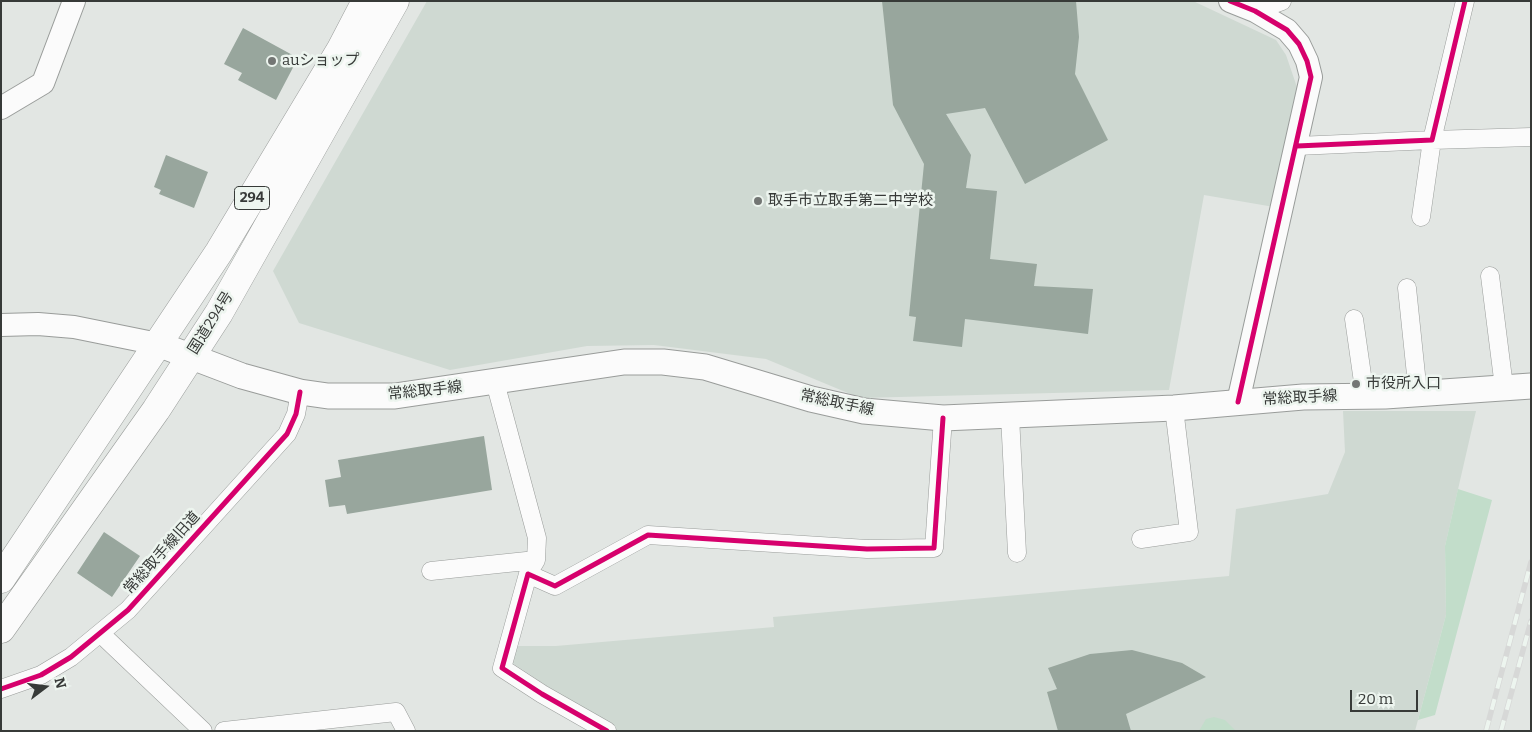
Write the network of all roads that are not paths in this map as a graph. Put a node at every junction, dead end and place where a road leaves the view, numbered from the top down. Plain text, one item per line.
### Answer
1 (74, 1) edge
2 (366, 1) edge
3 (395, 1) edge
4 (1230, 1) edge
5 (1282, 1) edge
6 (1465, 1) edge
7 (1255, 11) junction
8 (1, 108) edge
9 (1531, 137) edge
10 (1432, 140) junction
11 (1297, 146) junction
12 (1421, 217) dead end
13 (1490, 276) dead end
14 (1407, 288) dead end
15 (1354, 320) dead end
16 (1, 325) edge
17 (158, 344) junction
18 (191, 356) junction
19 (495, 382) junction
20 (1531, 386) edge
21 (1504, 387) junction
22 (300, 392) junction
23 (1418, 394) junction
24 (1365, 396) junction
25 (1238, 402) junction
26 (1174, 408) junction
27 (1010, 416) junction
28 (943, 418) junction
29 (1141, 538) dead end
30 (1017, 553) dead end
31 (532, 567) junction
32 (431, 571) dead end
33 (1, 579) edge
34 (1, 629) edge
35 (100, 633) junction
36 (1, 689) edge
37 (199, 729) edge
38 (236, 730) edge
39 (406, 731) edge
40 (607, 731) edge

1 - 8 street
2 - 17 highway, 294
3 - 18 highway, 国道294号 / 294
4 - 7 street
5 - 7 street
6 - 10 street
7 - 11 street
9 - 10 street
10 - 11 street
10 - 12 street
11 - 25 street
13 - 21 street
14 - 23 street
15 - 24 street
16 - 17 street
17 - 18 main road, 常総取手線
17 - 33 highway, 294
18 - 22 main road, 常総取手線
18 - 34 highway, 国道294号 / 294
19 - 22 main road, 常総取手線
19 - 28 main road, 常総取手線
19 - 31 street
20 - 21 main road, 常総取手線
21 - 23 main road, 常総取手線
22 - 35 street, 常総取手線旧道
23 - 24 main road, 常総取手線
24 - 25 main road, 常総取手線
25 - 26 main road, 常総取手線
26 - 27 main road, 常総取手線
26 - 29 street
27 - 28 main road, 常総取手線
27 - 30 street
28 - 31 street
31 - 32 street
31 - 40 street
35 - 36 street, 常総取手線旧道
35 - 37 street
38 - 39 street

